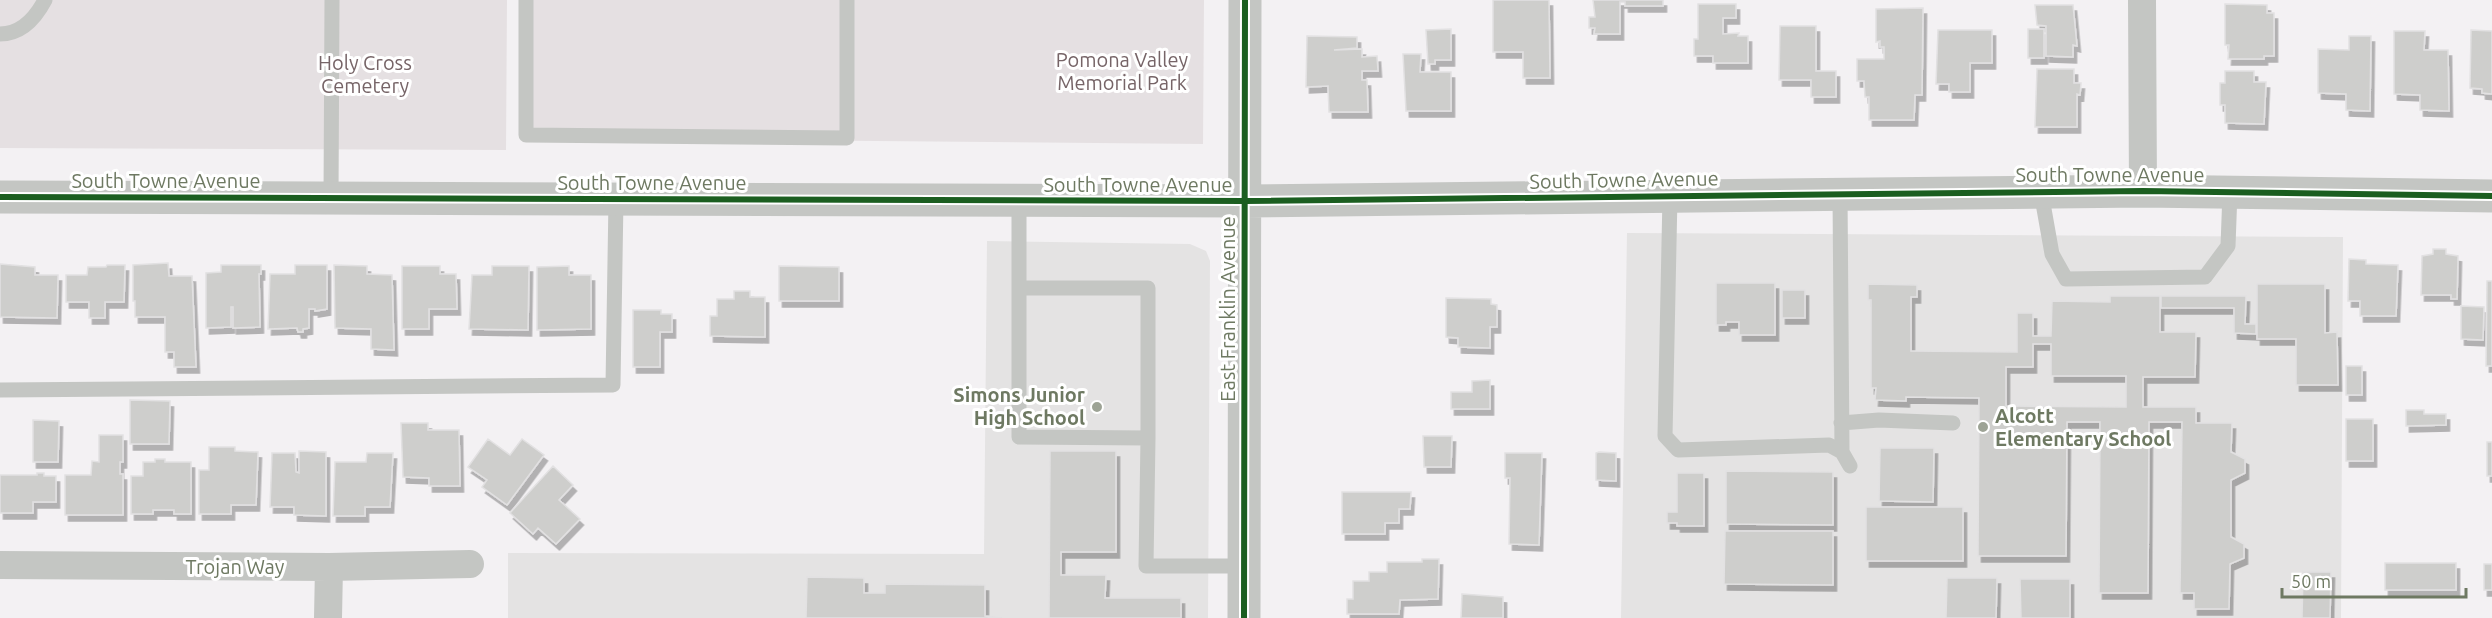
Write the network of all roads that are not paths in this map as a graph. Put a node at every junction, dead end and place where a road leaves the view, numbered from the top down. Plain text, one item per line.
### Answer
1 (45, 0) edge
2 (332, 0) edge
3 (526, 0) edge
4 (848, 0) edge
5 (1245, 0) edge
6 (2142, 0) edge
7 (0, 34) edge
8 (2143, 191) junction
9 (2041, 192) junction
10 (2230, 192) junction
11 (1840, 194) junction
12 (1670, 196) junction
13 (2492, 196) edge
14 (0, 197) edge
15 (331, 198) junction
16 (616, 200) junction
17 (1018, 201) junction
18 (1245, 201) junction
19 (1020, 288) junction
20 (0, 390) edge
21 (1841, 423) junction
22 (1953, 423) dead end
23 (1148, 438) junction
24 (1842, 452) junction
25 (1850, 466) dead end
26 (470, 564) dead end
27 (0, 565) edge
28 (1244, 566) junction
29 (329, 567) junction
30 (328, 618) edge
31 (1244, 618) edge

1 - 7 lane
2 - 15 lane
3 - 4 lane
5 - 18 street, East Franklin Avenue
6 - 8 street
8 - 9 street, South Towne Avenue
8 - 10 street, South Towne Avenue
9 - 10 lane
9 - 11 street, South Towne Avenue
10 - 13 street, South Towne Avenue
11 - 12 street, South Towne Avenue
11 - 21 lane
12 - 18 street, South Towne Avenue
12 - 24 lane
14 - 15 street, South Towne Avenue
15 - 16 street, South Towne Avenue
16 - 17 street, South Towne Avenue
16 - 20 lane
17 - 18 street, South Towne Avenue
17 - 19 lane
18 - 28 street, East Franklin Avenue
19 - 23 lane
19 - 23 lane
21 - 22 lane
21 - 24 lane
23 - 28 lane
24 - 25 lane
26 - 29 street, Trojan Way
27 - 29 street, Trojan Way
28 - 31 street, East Franklin Avenue
29 - 30 street

